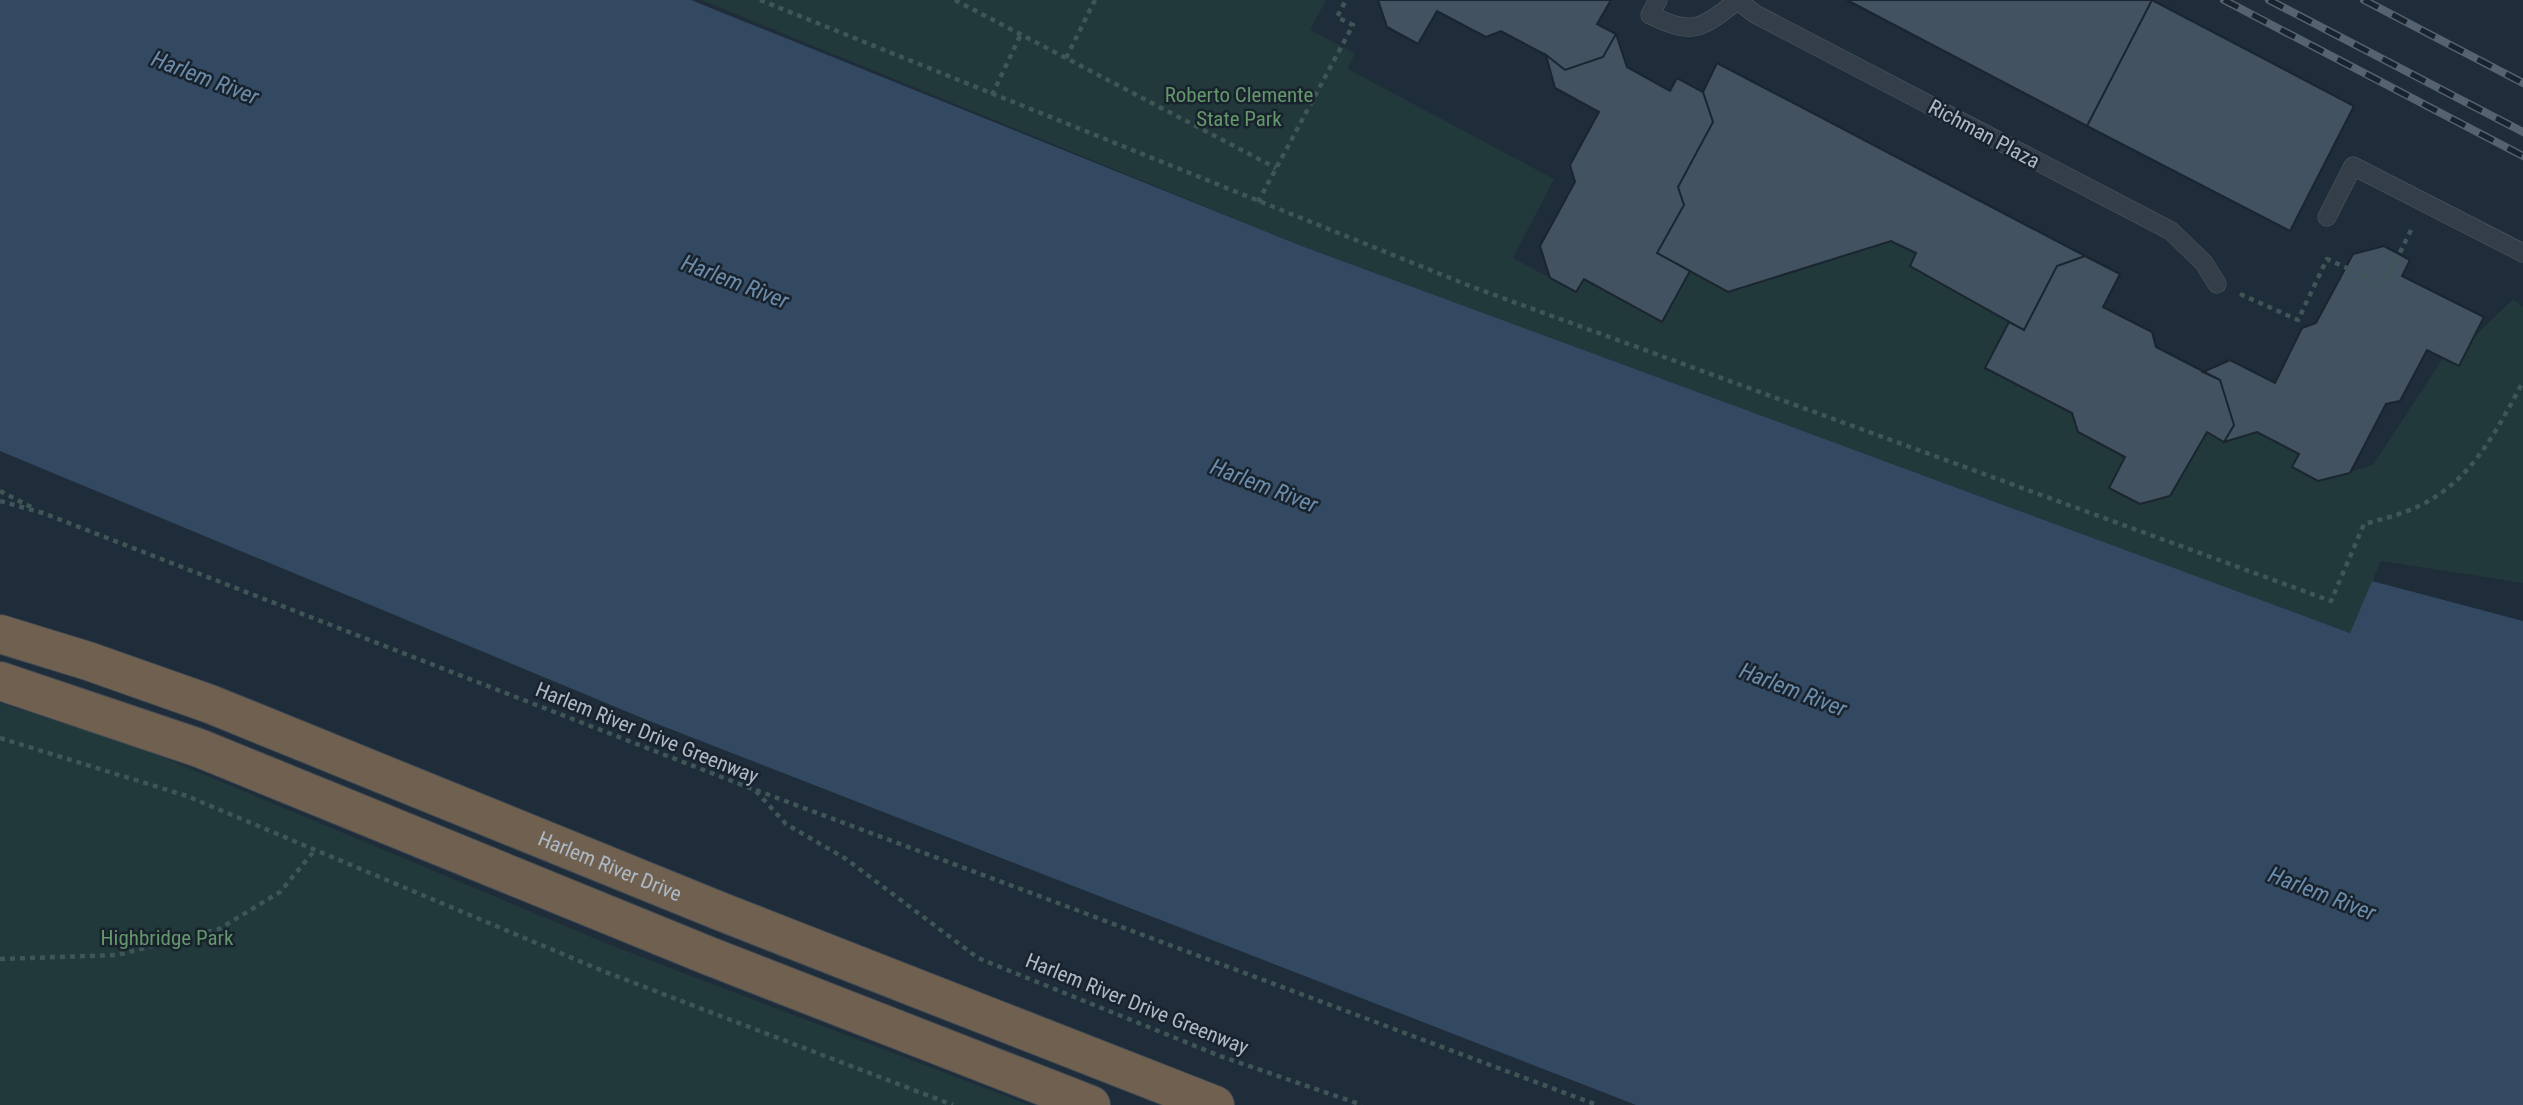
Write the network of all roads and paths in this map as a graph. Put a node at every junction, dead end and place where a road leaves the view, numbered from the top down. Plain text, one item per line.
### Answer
1 (760, 0) edge
2 (955, 0) edge
3 (1096, 0) edge
4 (1346, 0) edge
5 (1658, 0) edge
6 (1737, 0) edge
7 (1021, 34) junction
8 (1066, 58) junction
9 (992, 95) junction
10 (1276, 168) junction
11 (1258, 202) junction
12 (2327, 217) dead end
13 (2404, 246) dead end
14 (2523, 253) edge
15 (2217, 284) joint
16 (2523, 382) edge
17 (0, 491) edge
18 (0, 502) edge
19 (43, 513) junction
20 (0, 634) edge
21 (0, 681) edge
22 (0, 738) edge
23 (755, 790) junction
24 (314, 850) junction
25 (0, 959) edge
26 (953, 1105) edge
27 (1091, 1105) edge
28 (1215, 1105) edge
29 (1362, 1105) edge
30 (1597, 1105) edge

1 - 9 path
2 - 7 path
3 - 8 path
4 - 10 path
5 - 6 lane
6 - 15 lane, Richman Plaza
7 - 8 path
7 - 9 path
8 - 10 path
9 - 11 path
10 - 11 path
11 - 16 path
12 - 14 lane
13 - 15 path
17 - 19 path
18 - 19 path, Harlem River Drive Greenway
19 - 23 path, Harlem River Drive Greenway
20 - 28 highway, Harlem River Drive
21 - 27 highway
22 - 24 path
23 - 29 path, Harlem River Drive Greenway
23 - 30 path
24 - 25 path
24 - 26 path

